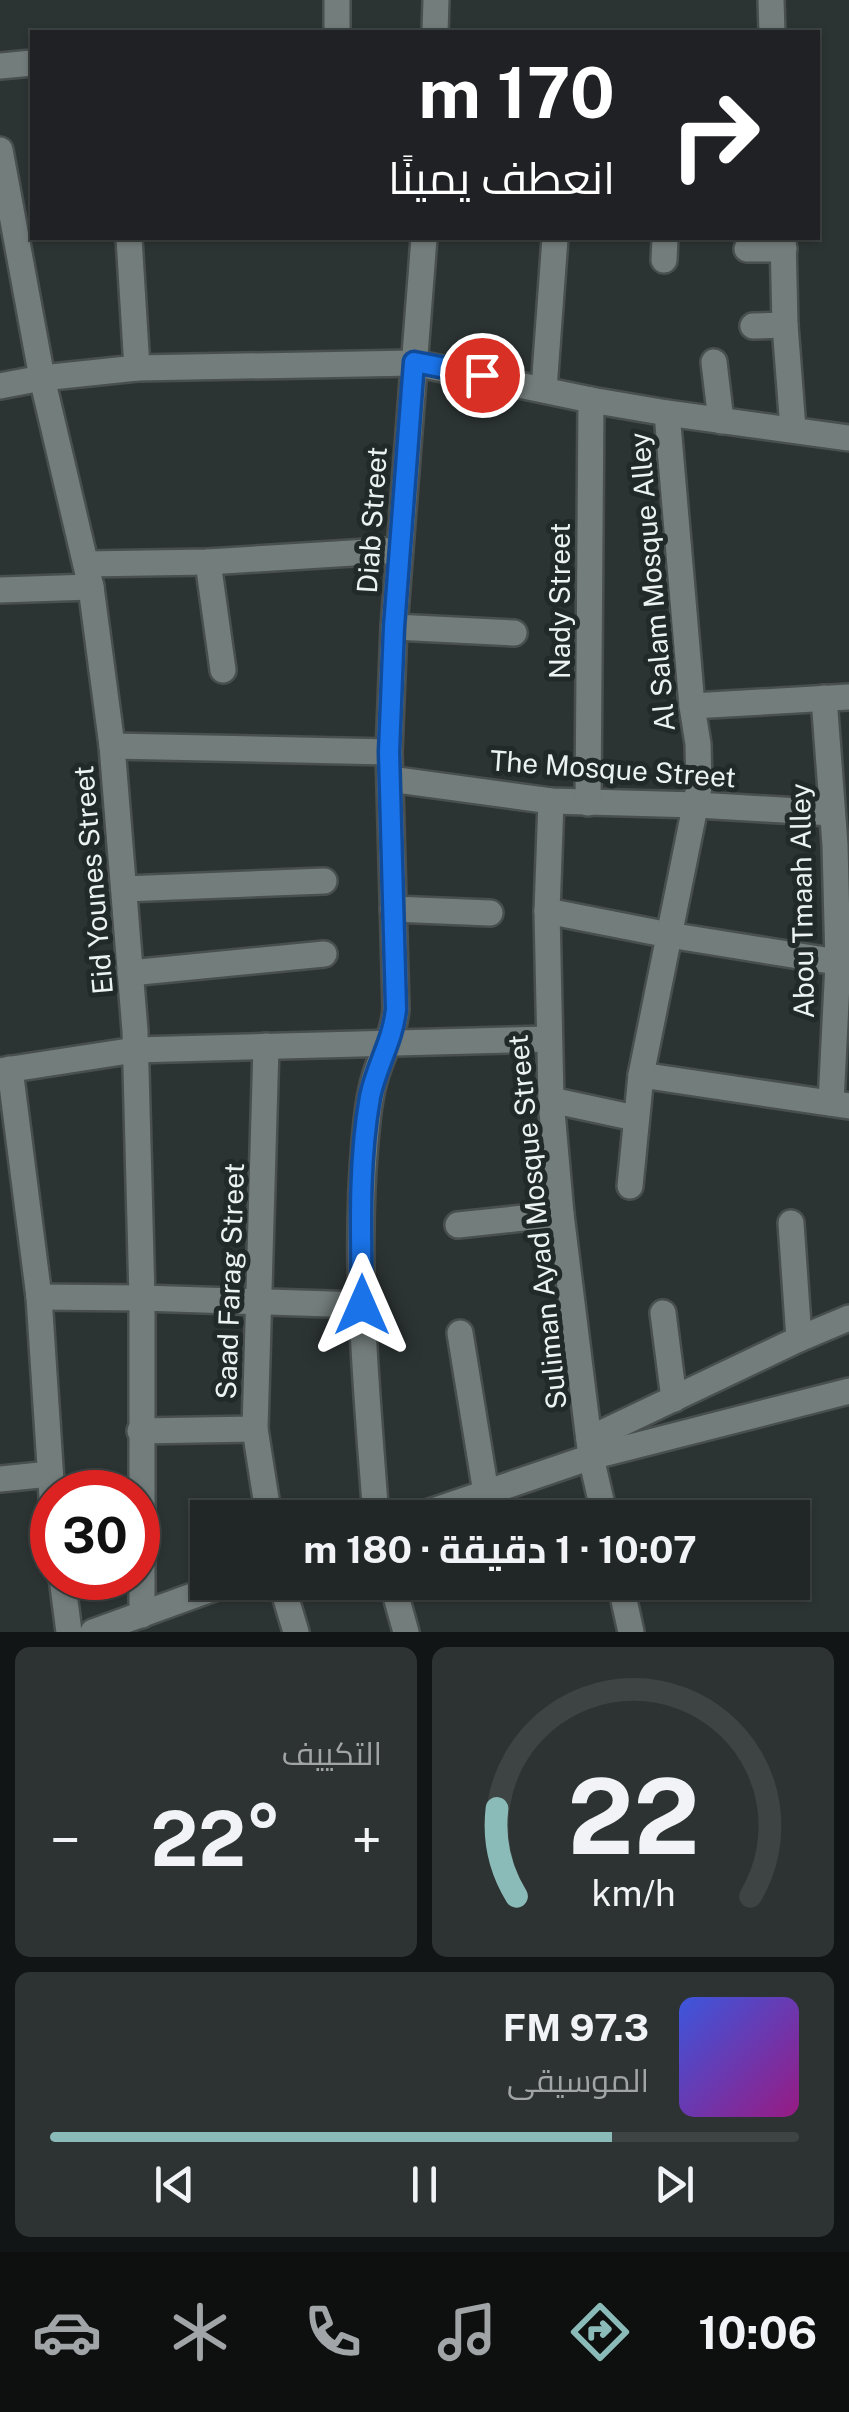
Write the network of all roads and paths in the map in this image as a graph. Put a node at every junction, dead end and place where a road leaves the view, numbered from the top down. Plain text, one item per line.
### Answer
1 (337, 0) edge
2 (436, 0) edge
3 (771, 0) edge
4 (338, 30) edge
5 (435, 30) edge
6 (772, 30) edge
7 (30, 62) edge
8 (0, 66) edge
9 (0, 150) edge
10 (129, 240) edge
11 (424, 240) edge
12 (555, 240) edge
13 (784, 243) edge
14 (747, 249) dead end
15 (785, 325) junction
16 (753, 326) dead end
17 (414, 362) junction
18 (714, 362) dead end
19 (137, 368) junction
20 (42, 378) junction
21 (0, 386) edge
22 (544, 389) junction
23 (591, 400) junction
24 (667, 413) junction
25 (721, 421) junction
26 (793, 429) junction
27 (849, 438) edge
28 (400, 550) junction
29 (208, 562) junction
30 (88, 575) junction
31 (0, 590) edge
32 (394, 627) junction
33 (514, 633) dead end
34 (224, 670) dead end
35 (836, 698) edge
36 (692, 706) junction
37 (112, 746) junction
38 (389, 752) junction
39 (390, 779) junction
40 (551, 801) junction
41 (588, 803) junction
42 (697, 806) junction
43 (832, 812) junction
44 (842, 845) edge
45 (324, 881) dead end
46 (124, 888) junction
47 (393, 909) junction
48 (547, 911) junction
49 (490, 913) dead end
50 (668, 935) junction
51 (324, 954) dead end
52 (844, 963) edge
53 (130, 972) junction
54 (548, 1038) junction
55 (390, 1043) junction
56 (266, 1046) junction
57 (135, 1050) junction
58 (5, 1070) edge
59 (640, 1074) junction
60 (551, 1100) junction
61 (840, 1105) edge
62 (636, 1118) junction
63 (630, 1186) dead end
64 (561, 1214) junction
65 (791, 1224) dead end
66 (458, 1225) dead end
67 (39, 1298) junction
68 (142, 1298) junction
69 (260, 1302) junction
70 (362, 1305) junction
71 (663, 1312) dead end
72 (849, 1318) edge
73 (460, 1333) dead end
74 (799, 1339) junction
75 (849, 1391) edge
76 (674, 1399) junction
77 (256, 1429) junction
78 (140, 1432) junction
79 (590, 1448) junction
80 (50, 1470) edge
81 (0, 1479) edge
82 (30, 1483) edge
83 (486, 1494) junction
84 (266, 1500) edge
85 (375, 1500) edge
86 (468, 1500) edge
87 (601, 1500) edge
88 (190, 1597) edge
89 (65, 1600) edge
90 (286, 1600) edge
91 (397, 1600) edge
92 (624, 1600) edge
93 (142, 1615) junction
94 (69, 1632) edge
95 (93, 1632) edge
96 (296, 1632) edge
97 (406, 1632) edge
98 (631, 1632) edge

1 - 4 street
2 - 5 street
3 - 6 street
7 - 8 street
9 - 20 street, Eid Younes Street
10 - 19 street
11 - 17 street, Diab Street
12 - 22 street
13 - 14 street
13 - 15 street
15 - 16 street
15 - 26 street
17 - 19 street
17 - 22 street
17 - 28 street, Diab Street
18 - 25 street
19 - 20 street
20 - 21 street
20 - 30 street, Eid Younes Street
22 - 23 street
23 - 24 street
23 - 41 street, Nady Street
24 - 25 street
24 - 36 street, Al Salam Mosque Alley
25 - 26 street
26 - 27 street
28 - 29 street
28 - 32 street, Diab Street
29 - 30 street
29 - 34 street
30 - 31 street
30 - 37 street, Eid Younes Street
32 - 33 street
32 - 38 street, Diab Street
35 - 36 street
35 - 43 street, Abou Tmaah Alley
36 - 42 street, Al Salam Mosque Alley
37 - 38 street
37 - 46 street, Eid Younes Street
38 - 39 street, Diab Street
39 - 40 street, The Mosque Street
39 - 47 street, Diab Street
40 - 41 street, The Mosque Street
40 - 48 street, Suliman Ayad Mosque Street
41 - 42 street, The Mosque Street
42 - 43 street, The Mosque Street
42 - 50 street, Al Salam Mosque Alley
43 - 44 street, Abou Tmaah Alley
44 - 52 street, Abou Tmaah Alley
45 - 46 street
46 - 53 street, Eid Younes Street
47 - 49 street
47 - 55 street, Diab Street
48 - 50 street
48 - 54 street, Suliman Ayad Mosque Street
50 - 52 street
50 - 59 street, Al Salam Mosque Alley
51 - 53 street
52 - 61 street, Abou Tmaah Alley
53 - 57 street, Eid Younes Street
54 - 55 street
54 - 60 street, Suliman Ayad Mosque Street
55 - 56 street
55 - 70 street, Diab Street
56 - 57 street
56 - 69 street, Saad Farag Street
57 - 58 street
57 - 68 street, Eid Younes Street
58 - 67 street
59 - 61 street
59 - 62 street, Al Salam Mosque Alley
60 - 62 street
60 - 64 street, Suliman Ayad Mosque Street
62 - 63 street, Al Salam Mosque Alley
64 - 66 street
64 - 79 street, Suliman Ayad Mosque Street
65 - 74 street
67 - 68 street
67 - 80 street
68 - 69 street
68 - 78 street, Eid Younes Street
69 - 70 street
69 - 77 street, Saad Farag Street
70 - 85 street, Diab Street
71 - 76 street
72 - 74 street
73 - 83 street
74 - 76 street
75 - 79 street
76 - 79 street
77 - 78 street
77 - 84 street, Saad Farag Street
78 - 93 street, Eid Younes Street
79 - 83 street
79 - 87 street, Suliman Ayad Mosque Street
81 - 82 street
83 - 86 street
88 - 93 street
89 - 94 street
90 - 96 street
91 - 97 street
92 - 98 street
93 - 95 street

